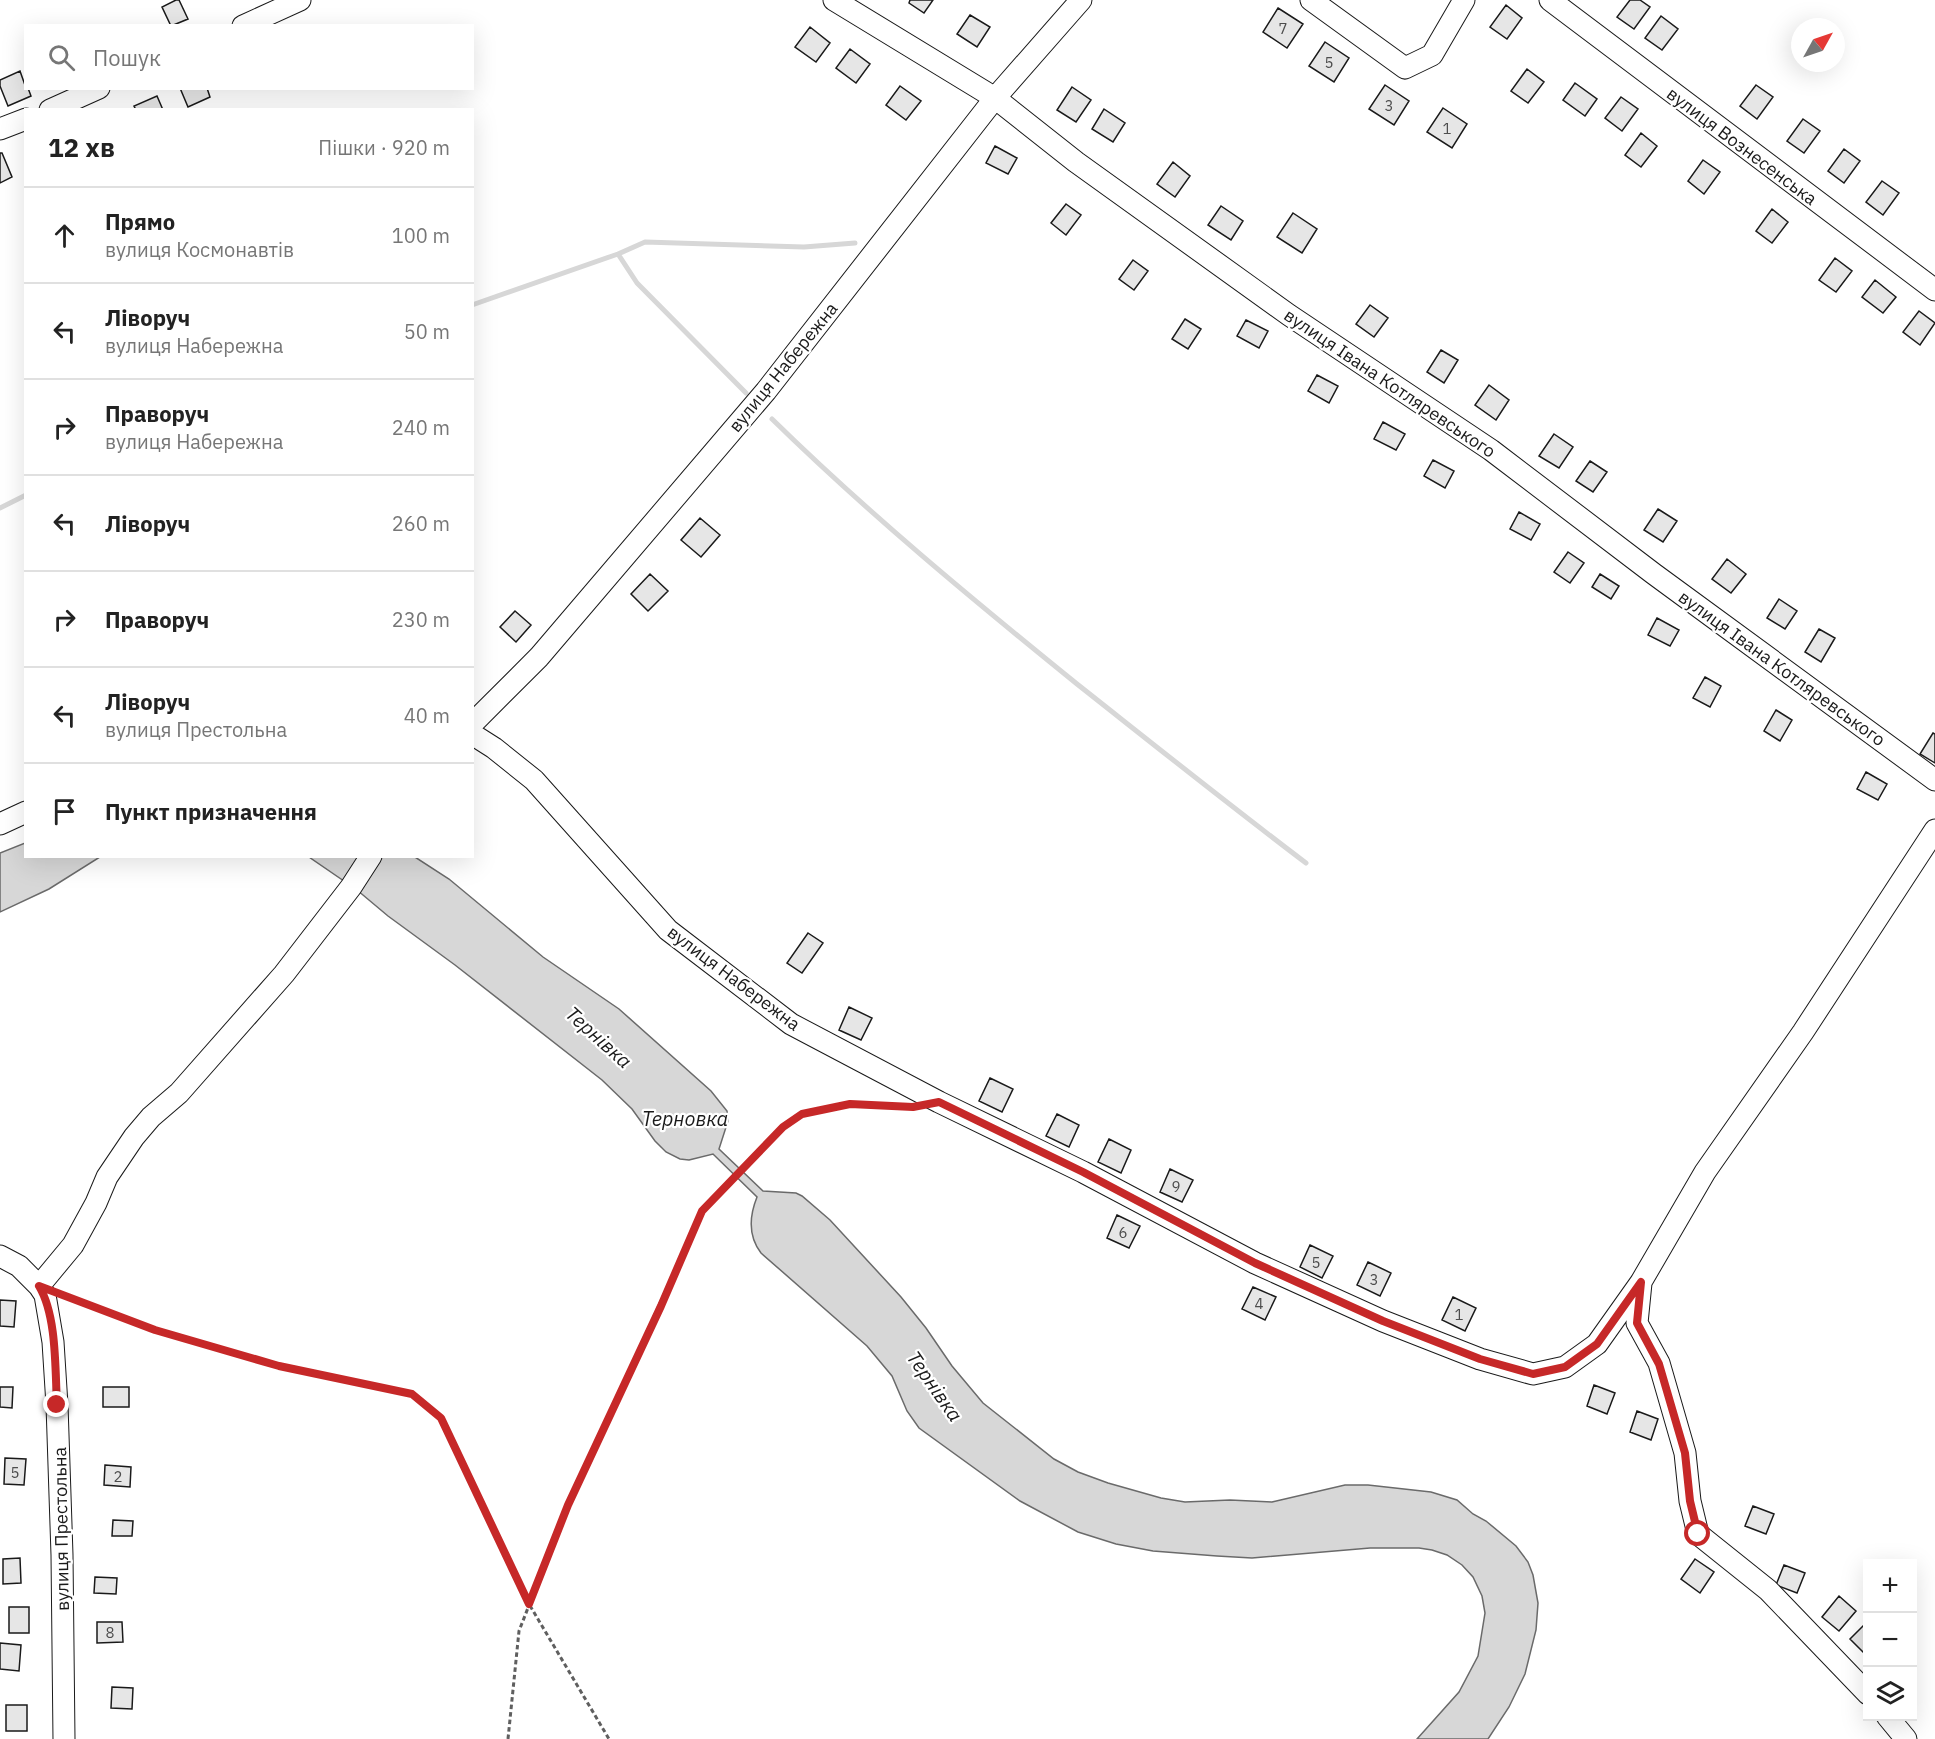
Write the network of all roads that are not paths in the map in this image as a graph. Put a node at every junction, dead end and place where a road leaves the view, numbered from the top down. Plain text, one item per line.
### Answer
1 (300, 0) edge
2 (834, 0) edge
3 (1081, 0) edge
4 (1311, 0) edge
5 (1464, 0) edge
6 (1550, 0) edge
7 (247, 24) edge
8 (95, 90) edge
9 (995, 98) junction
10 (54, 108) edge
11 (24, 120) edge
12 (0, 129) edge
13 (1935, 290) edge
14 (474, 722) edge
15 (474, 735) edge
16 (1935, 780) edge
17 (24, 813) edge
18 (0, 824) edge
19 (1935, 830) edge
20 (369, 858) edge
21 (0, 1256) edge
22 (1641, 1282) junction
23 (39, 1286) junction
24 (1863, 1689) edge
25 (1891, 1721) edge
26 (64, 1739) edge
27 (1906, 1739) edge

1 - 7 street
2 - 9 street, вулиця Івана Котляревського
3 - 9 street, вулиця Набережна
4 - 5 street
6 - 13 street, вулиця Вознесенська
8 - 10 street
9 - 14 street, вулиця Набережна
9 - 16 street, вулиця Івана Котляревського
11 - 12 street
15 - 22 street, вулиця Набережна
17 - 18 street
19 - 22 street, вулиця Набережна
20 - 23 street
21 - 23 street
22 - 24 street
23 - 26 street, вулиця Престольна
25 - 27 street

